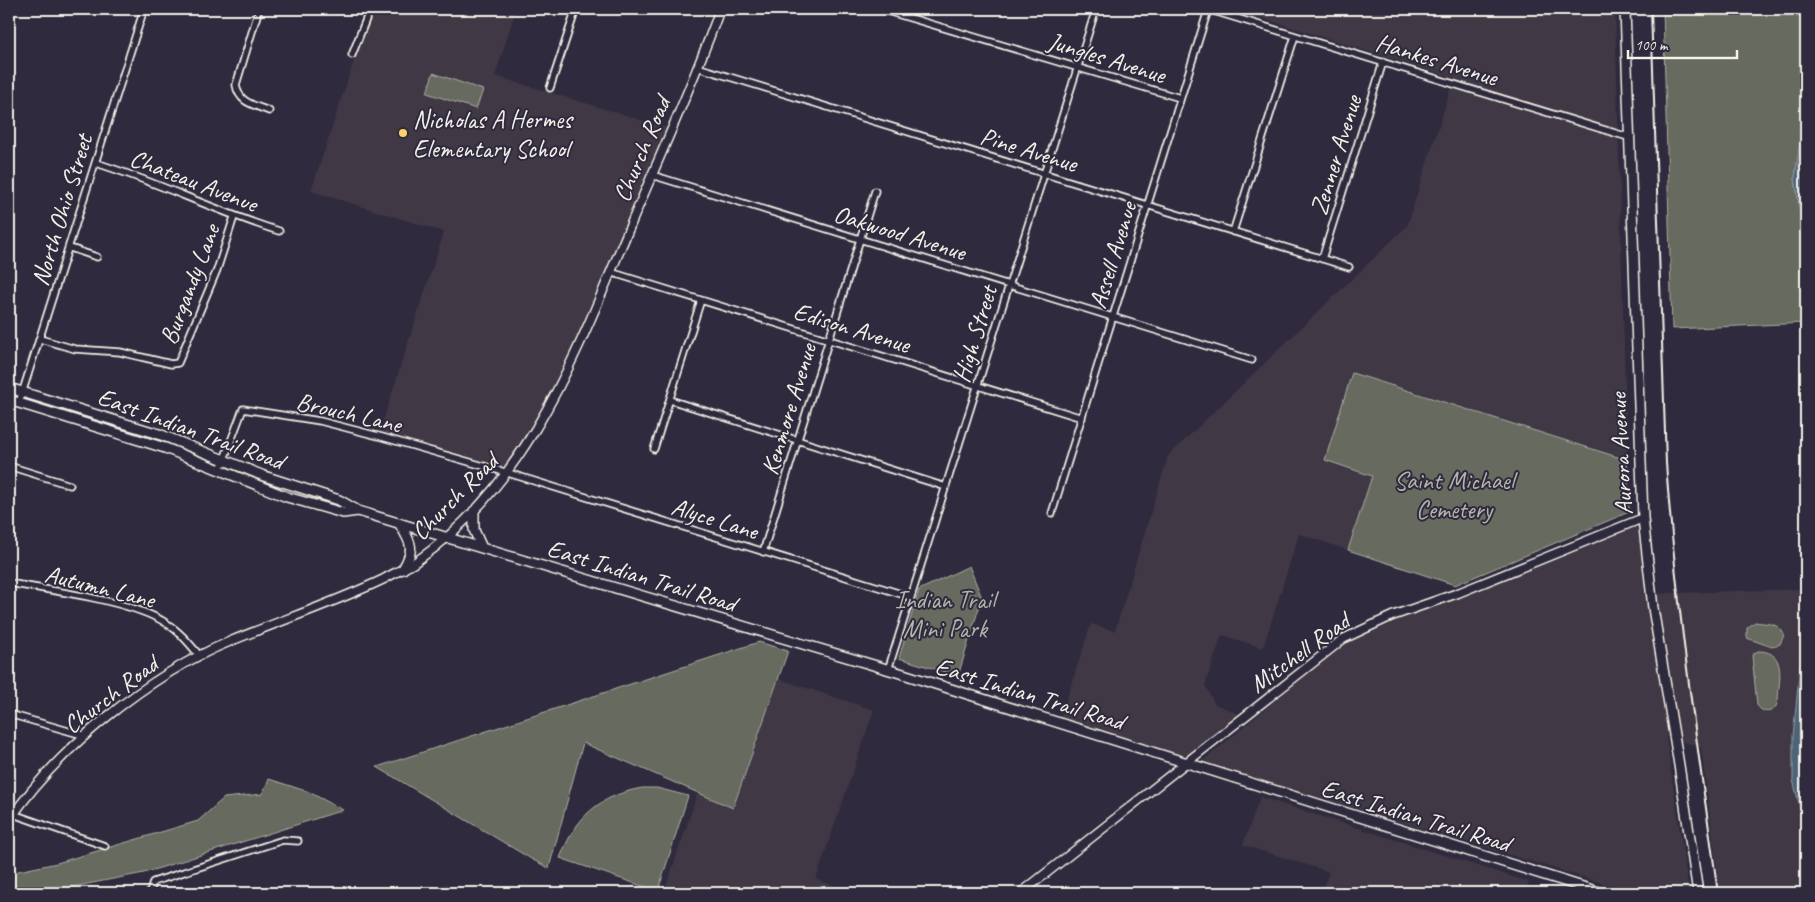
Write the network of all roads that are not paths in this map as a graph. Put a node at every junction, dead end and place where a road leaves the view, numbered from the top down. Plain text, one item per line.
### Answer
1 (144, 9) edge
2 (259, 9) edge
3 (370, 9) edge
4 (576, 9) edge
5 (720, 9) edge
6 (880, 9) edge
7 (1096, 9) edge
8 (1207, 9) edge
9 (1625, 9) edge
10 (1296, 36) junction
11 (352, 55) dead end
12 (1384, 62) junction
13 (697, 67) junction
14 (1078, 67) junction
15 (550, 88) dead end
16 (1180, 98) junction
17 (269, 110) dead end
18 (1628, 137) junction
19 (96, 163) junction
20 (1043, 173) junction
21 (652, 176) junction
22 (875, 191) dead end
23 (1147, 205) junction
24 (234, 217) junction
25 (279, 231) dead end
26 (1233, 232) junction
27 (860, 239) junction
28 (70, 248) junction
29 (97, 257) dead end
30 (1322, 259) junction
31 (1349, 267) dead end
32 (610, 272) junction
33 (1008, 285) junction
34 (701, 300) junction
35 (1112, 317) junction
36 (40, 339) junction
37 (829, 339) junction
38 (1252, 360) dead end
39 (977, 386) junction
40 (9, 388) edge
41 (23, 392) junction
42 (9, 400) edge
43 (670, 400) junction
44 (19, 403) junction
45 (1082, 418) junction
46 (798, 440) junction
47 (654, 449) dead end
48 (224, 459) junction
49 (9, 466) edge
50 (220, 470) junction
51 (508, 473) junction
52 (70, 485) dead end
53 (946, 487) junction
54 (358, 511) junction
55 (474, 511) junction
56 (1052, 513) dead end
57 (1643, 518) junction
58 (399, 524) junction
59 (447, 538) junction
60 (482, 548) junction
61 (763, 552) junction
62 (403, 570) junction
63 (9, 583) edge
64 (911, 597) junction
65 (199, 655) junction
66 (888, 670) junction
67 (9, 714) edge
68 (86, 736) junction
69 (1187, 764) junction
70 (11, 818) edge
71 (298, 841) dead end
72 (105, 846) dead end
73 (1579, 890) edge
74 (150, 893) edge
75 (1021, 893) edge
76 (1602, 893) edge
77 (1698, 893) edge

1 - 19 street, North Ohio Street
2 - 17 street
3 - 11 street
4 - 15 street
5 - 13 street, Church Road
6 - 14 street, Jungles Avenue
7 - 14 street, High Street
8 - 10 street, Hankes Avenue
8 - 16 street, Assell Avenue
9 - 18 main road, Aurora Avenue
10 - 12 street, Hankes Avenue
10 - 26 street
12 - 18 street, Hankes Avenue
12 - 30 street, Zenner Avenue
13 - 20 street, Pine Avenue
13 - 21 street, Church Road
14 - 16 street, Jungles Avenue
14 - 20 street, High Street
16 - 23 street, Assell Avenue
18 - 57 main road, Aurora Avenue
19 - 24 street, Chateau Avenue
19 - 28 street, North Ohio Street
20 - 23 street, Pine Avenue
20 - 33 street, High Street
21 - 27 street, Oakwood Avenue
21 - 32 street, Church Road
22 - 27 street, Kenmore Avenue
23 - 26 street, Pine Avenue
23 - 35 street, Assell Avenue
24 - 25 street, Chateau Avenue
24 - 36 street, Burgandy Lane
26 - 30 street, Pine Avenue
27 - 33 street, Oakwood Avenue
27 - 37 street, Kenmore Avenue
28 - 29 street
28 - 36 street, North Ohio Street
30 - 31 street, Pine Avenue
32 - 34 street, Edison Avenue
32 - 51 street, Church Road
33 - 35 street, Oakwood Avenue
33 - 39 street, High Street
34 - 37 street, Edison Avenue
34 - 43 street
35 - 38 street, Oakwood Avenue
35 - 45 street, Assell Avenue
36 - 41 street, North Ohio Street
37 - 39 street, Edison Avenue
37 - 46 street, Kenmore Avenue
39 - 45 street, Edison Avenue
39 - 53 street, High Street
40 - 41 main road, East Indian Trail Road
41 - 44 street, North Ohio Street
41 - 48 main road, East Indian Trail Road
42 - 44 main road, East Indian Trail Road
43 - 46 street
43 - 47 street
44 - 50 main road, East Indian Trail Road
45 - 56 street, Assell Avenue
46 - 53 street
46 - 61 street, Kenmore Avenue
48 - 50 street, Brouch Lane
48 - 51 street, Brouch Lane
48 - 54 main road, East Indian Trail Road
49 - 52 street
50 - 54 main road, East Indian Trail Road
51 - 55 street, Church Road
51 - 61 street, Alyce Lane
53 - 64 street, High Street
54 - 58 main road, East Indian Trail Road
55 - 59 street, Church Road
55 - 60 main road
57 - 69 street, Mitchell Road
57 - 77 main road, Aurora Avenue
58 - 59 main road, East Indian Trail Road
58 - 62 main road
59 - 60 main road, East Indian Trail Road
59 - 62 street, Church Road
60 - 66 main road, East Indian Trail Road
61 - 64 street, Alyce Lane
62 - 65 street, Church Road
63 - 65 street, Autumn Lane
64 - 66 street, High Street
65 - 68 street, Church Road
66 - 69 main road, East Indian Trail Road
67 - 68 street
68 - 70 street, Church Road
69 - 73 main road, East Indian Trail Road
69 - 75 street, Mitchell Road
70 - 72 street
71 - 74 street
73 - 76 main road, East Indian Trail Road

